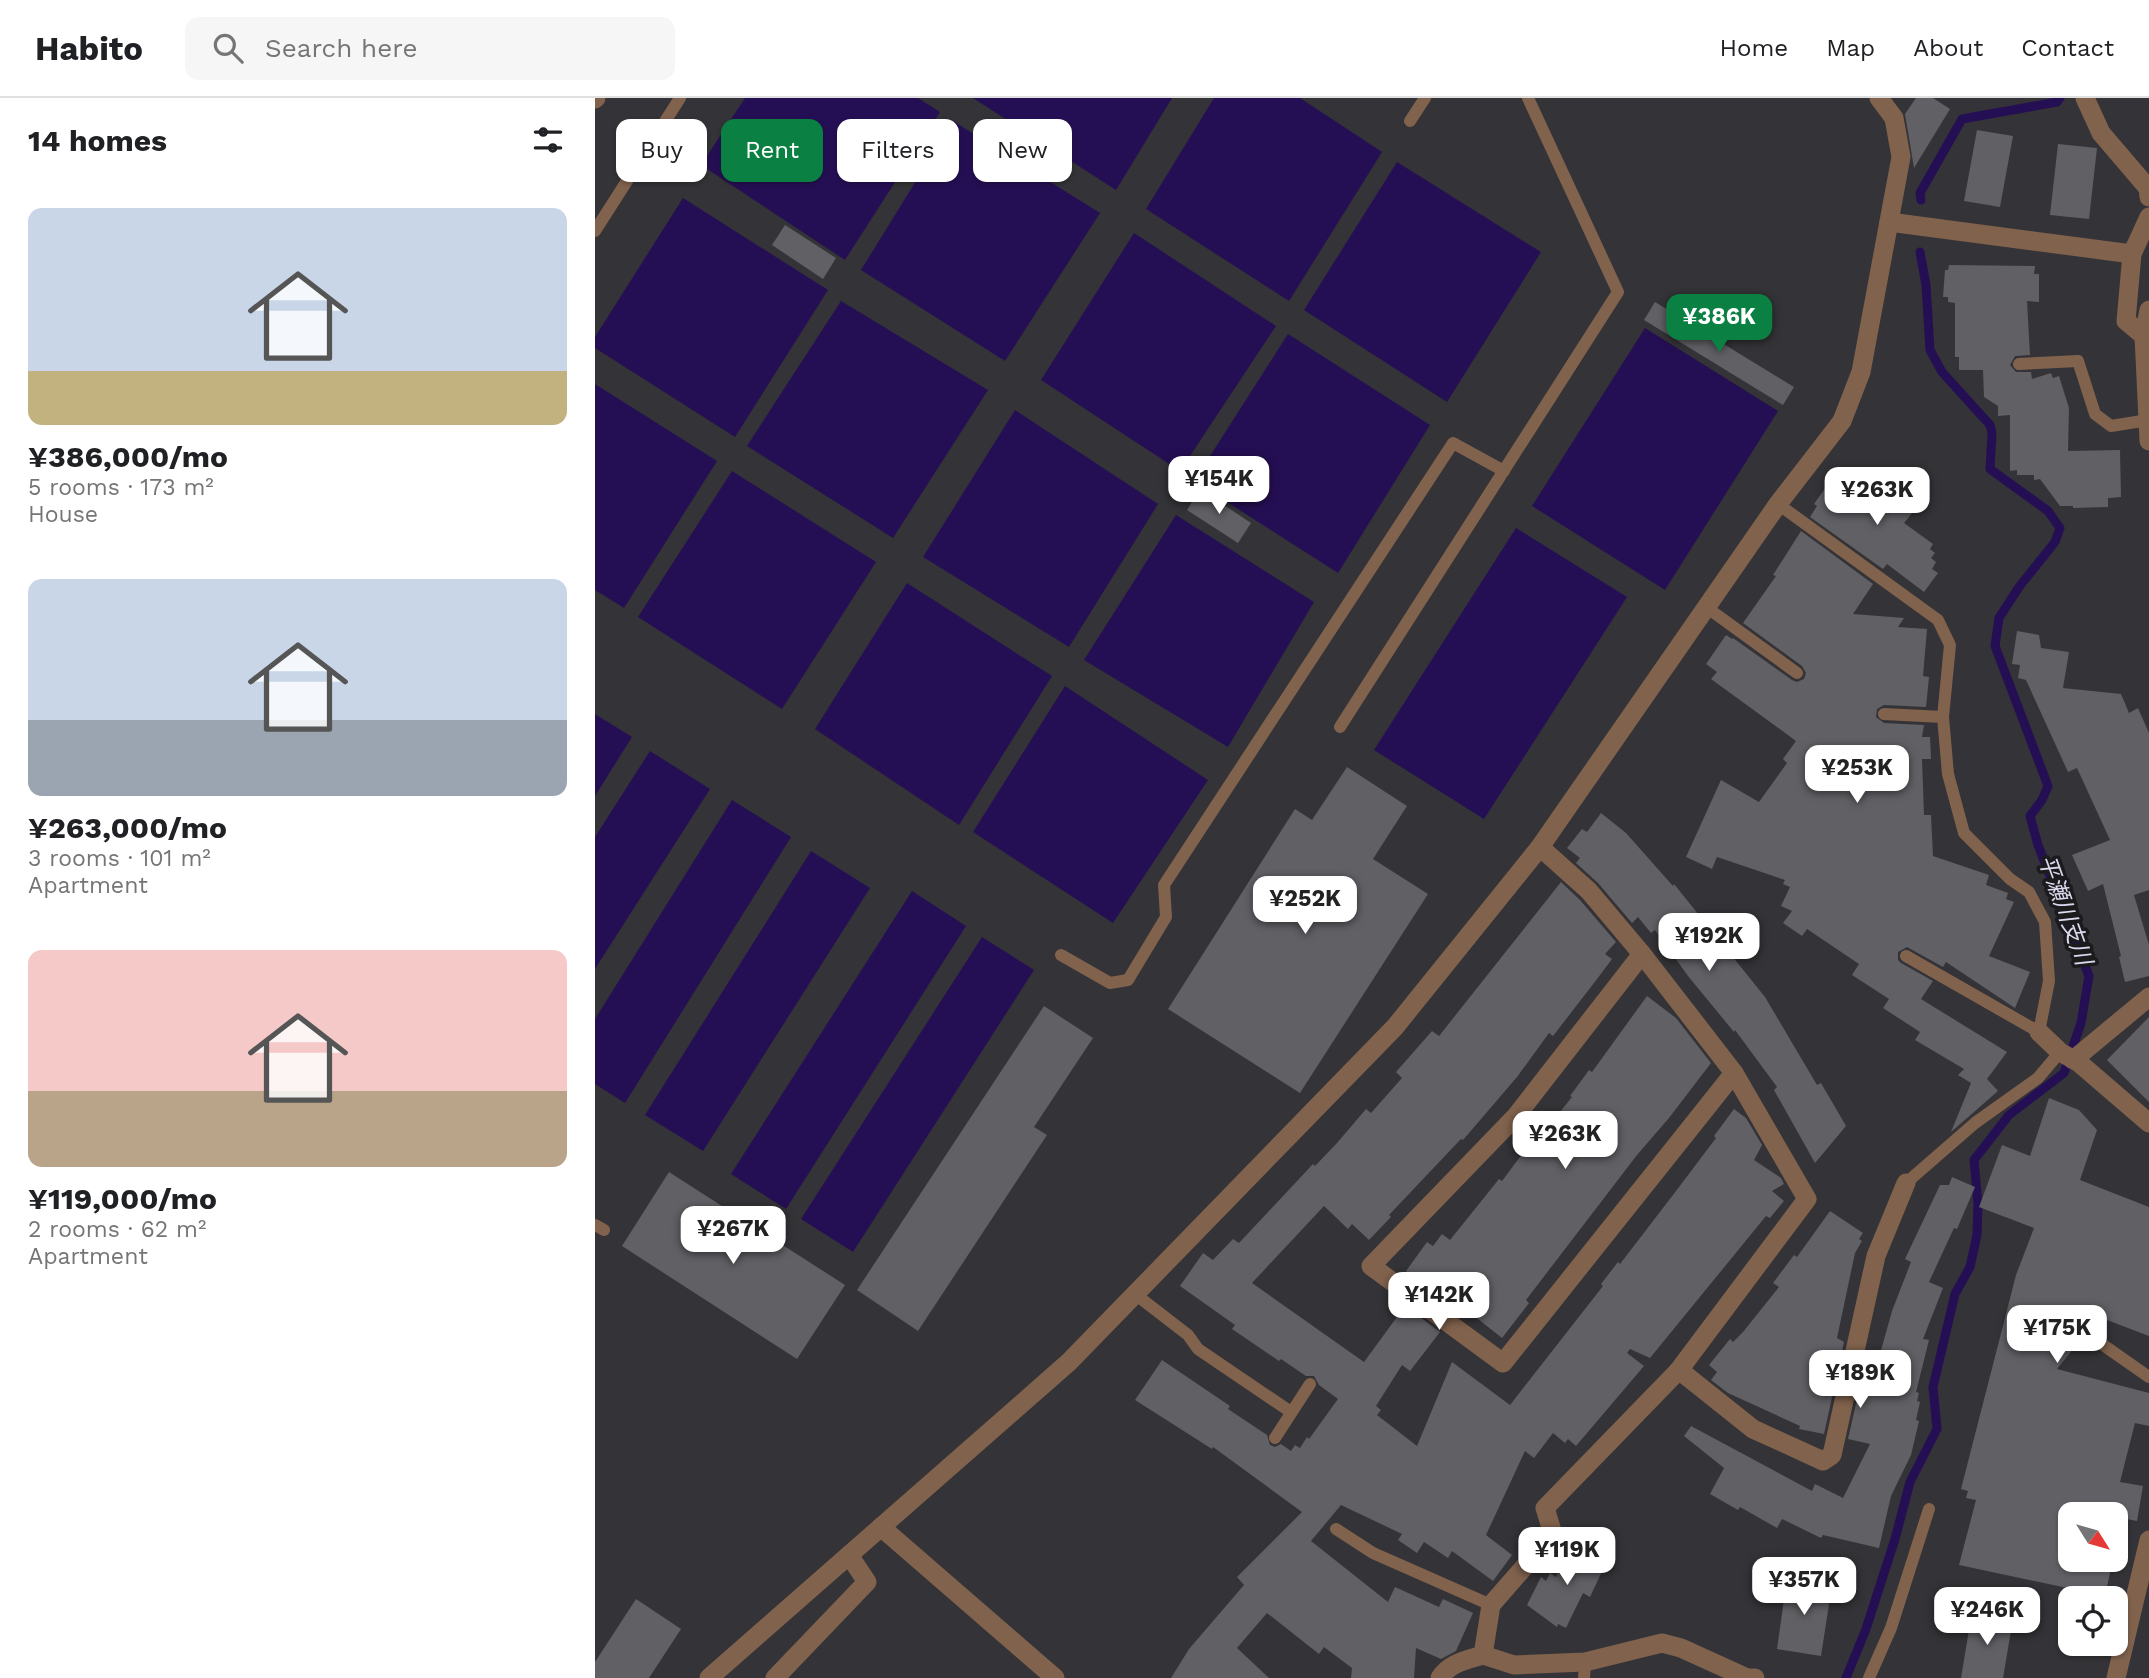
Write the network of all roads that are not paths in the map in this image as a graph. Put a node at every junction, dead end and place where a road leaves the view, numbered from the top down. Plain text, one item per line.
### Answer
1 (680, 98) edge
2 (1425, 98) edge
3 (1528, 98) edge
4 (1879, 98) edge
5 (2085, 98) edge
6 (1410, 121) dead end
7 (2148, 191) edge
8 (2149, 217) edge
9 (1889, 222) junction
10 (595, 231) edge
11 (2132, 254) junction
12 (2149, 310) edge
13 (2144, 336) junction
14 (2019, 363) dead end
15 (2148, 420) edge
16 (2149, 441) edge
17 (1504, 471) junction
18 (1778, 504) junction
19 (1706, 607) junction
20 (1797, 673) dead end
21 (1884, 714) dead end
22 (1943, 717) junction
23 (1340, 727) dead end
24 (1540, 847) junction
25 (1642, 954) junction
26 (1062, 955) dead end
27 (1906, 956) dead end
28 (2149, 997) edge
29 (2039, 1031) junction
30 (2065, 1055) junction
31 (1734, 1073) junction
32 (2149, 1123) edge
33 (1906, 1183) joint
34 (1135, 1294) junction
35 (2096, 1340) dead end
36 (1679, 1370) junction
37 (2149, 1377) edge
38 (1310, 1384) dead end
39 (1291, 1412) junction
40 (1275, 1438) dead end
41 (1929, 1509) dead end
42 (881, 1527) junction
43 (1336, 1529) dead end
44 (2149, 1540) edge
45 (849, 1555) junction
46 (1491, 1605) junction
47 (1483, 1654) junction
48 (1584, 1670) edge
49 (709, 1678) edge
50 (775, 1678) edge
51 (1055, 1678) edge
52 (1440, 1678) edge
53 (1755, 1678) edge
54 (1870, 1678) edge
55 (2116, 1678) edge

1 - 10 lane
2 - 6 lane
3 - 17 lane
4 - 9 street
5 - 7 street
8 - 11 street
9 - 11 street
9 - 18 street
11 - 13 street
12 - 13 street
13 - 15 street
14 - 15 lane
15 - 16 street
17 - 23 lane
17 - 26 lane
18 - 19 street
18 - 22 lane
19 - 20 lane
19 - 24 street
21 - 22 lane
22 - 29 lane
24 - 25 street
24 - 34 street
25 - 31 street
25 - 31 street
27 - 29 lane
28 - 30 street
29 - 30 street
30 - 32 street
30 - 33 lane
31 - 36 street
33 - 36 street
34 - 39 lane
34 - 42 street
35 - 37 lane
36 - 46 street
38 - 39 lane
39 - 40 lane
41 - 54 lane
42 - 45 street
42 - 51 street
43 - 46 lane
44 - 55 street
45 - 49 street
45 - 50 street
46 - 47 street
47 - 48 street
47 - 52 street
48 - 53 street

